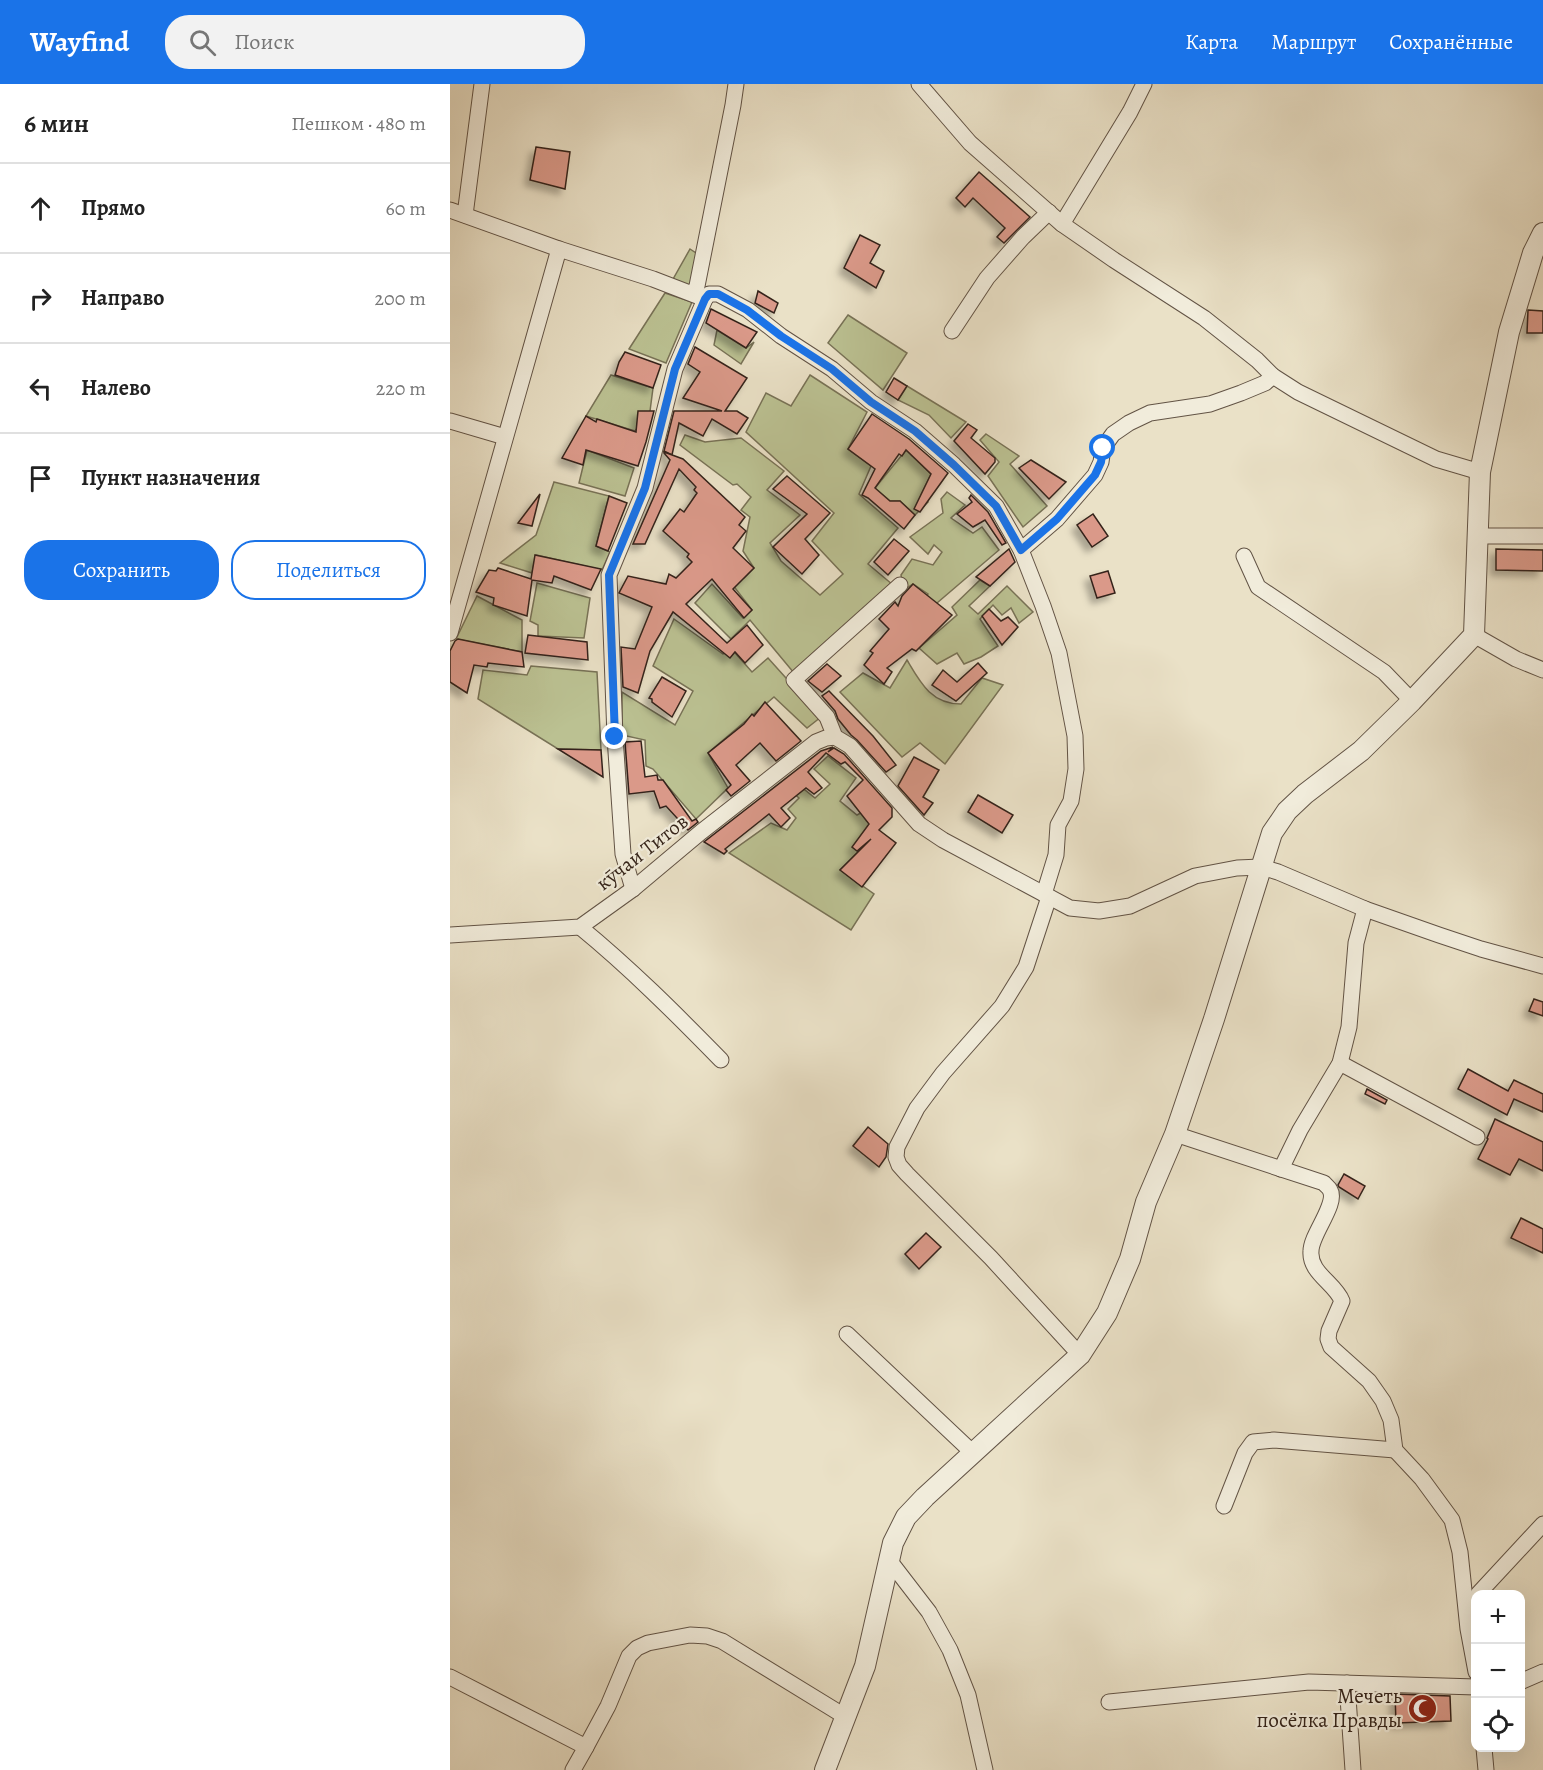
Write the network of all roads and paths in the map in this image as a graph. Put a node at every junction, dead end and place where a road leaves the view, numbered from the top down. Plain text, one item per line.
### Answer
1 (482, 84) edge
2 (736, 84) edge
3 (919, 84) edge
4 (1144, 84) edge
5 (450, 210) edge
6 (1049, 212) junction
7 (465, 215) junction
8 (1062, 224) junction
9 (1543, 233) edge
10 (559, 249) junction
11 (699, 296) junction
12 (952, 331) dead end
13 (1273, 376) junction
14 (450, 421) edge
15 (505, 437) junction
16 (1480, 472) junction
17 (1478, 536) junction
18 (1543, 536) edge
19 (1021, 550) junction
20 (1244, 556) dead end
21 (900, 585) dead end
22 (450, 633) edge
23 (1474, 635) junction
24 (1543, 670) edge
25 (1412, 701) junction
26 (835, 737) junction
27 (1261, 867) junction
28 (633, 889) junction
29 (1046, 895) junction
30 (1365, 909) junction
31 (580, 927) junction
32 (450, 935) edge
33 (1543, 966) edge
34 (721, 1060) dead end
35 (1340, 1063) junction
36 (1176, 1134) junction
37 (1476, 1137) dead end
38 (1281, 1168) junction
39 (847, 1334) dead end
40 (1080, 1355) junction
41 (1395, 1450) junction
42 (973, 1453) junction
43 (1224, 1506) dead end
44 (1543, 1524) edge
45 (889, 1560) junction
46 (1482, 1590) edge
47 (1471, 1593) edge
48 (1543, 1672) edge
49 (450, 1677) edge
50 (1525, 1680) edge
51 (1347, 1683) junction
52 (1471, 1687) edge
53 (1110, 1702) dead end
54 (846, 1717) junction
55 (586, 1747) junction
56 (1484, 1752) edge
57 (573, 1770) edge
58 (825, 1770) edge
59 (985, 1770) edge
60 (1353, 1770) edge
61 (1486, 1770) edge

1 - 7 street
2 - 11 street
3 - 6 street
4 - 8 street
5 - 7 street
6 - 8 street
6 - 12 street
7 - 10 street
8 - 13 street
9 - 16 street
10 - 11 street
10 - 15 street
11 - 19 street
11 - 28 street
13 - 16 street
13 - 19 street
14 - 15 street
15 - 22 street
16 - 17 street
17 - 18 street
17 - 23 street
19 - 29 street
20 - 25 street
21 - 26 street
23 - 24 street
23 - 25 street
25 - 27 street
26 - 28 street, кӯчаи Титов
26 - 29 street
27 - 29 street
27 - 30 street
27 - 36 street
28 - 31 street, кӯчаи Титов
29 - 40 street
30 - 33 street
30 - 35 street
31 - 32 street
31 - 34 street
35 - 37 street
35 - 38 street
36 - 38 street
36 - 40 street
38 - 41 street
39 - 42 street
40 - 42 street
41 - 43 street
41 - 47 street
42 - 45 street
44 - 46 street
45 - 54 street
45 - 59 street
48 - 50 street
49 - 55 street
51 - 52 street
51 - 53 street
51 - 60 street
54 - 55 street
54 - 58 street
55 - 57 street
56 - 61 street

